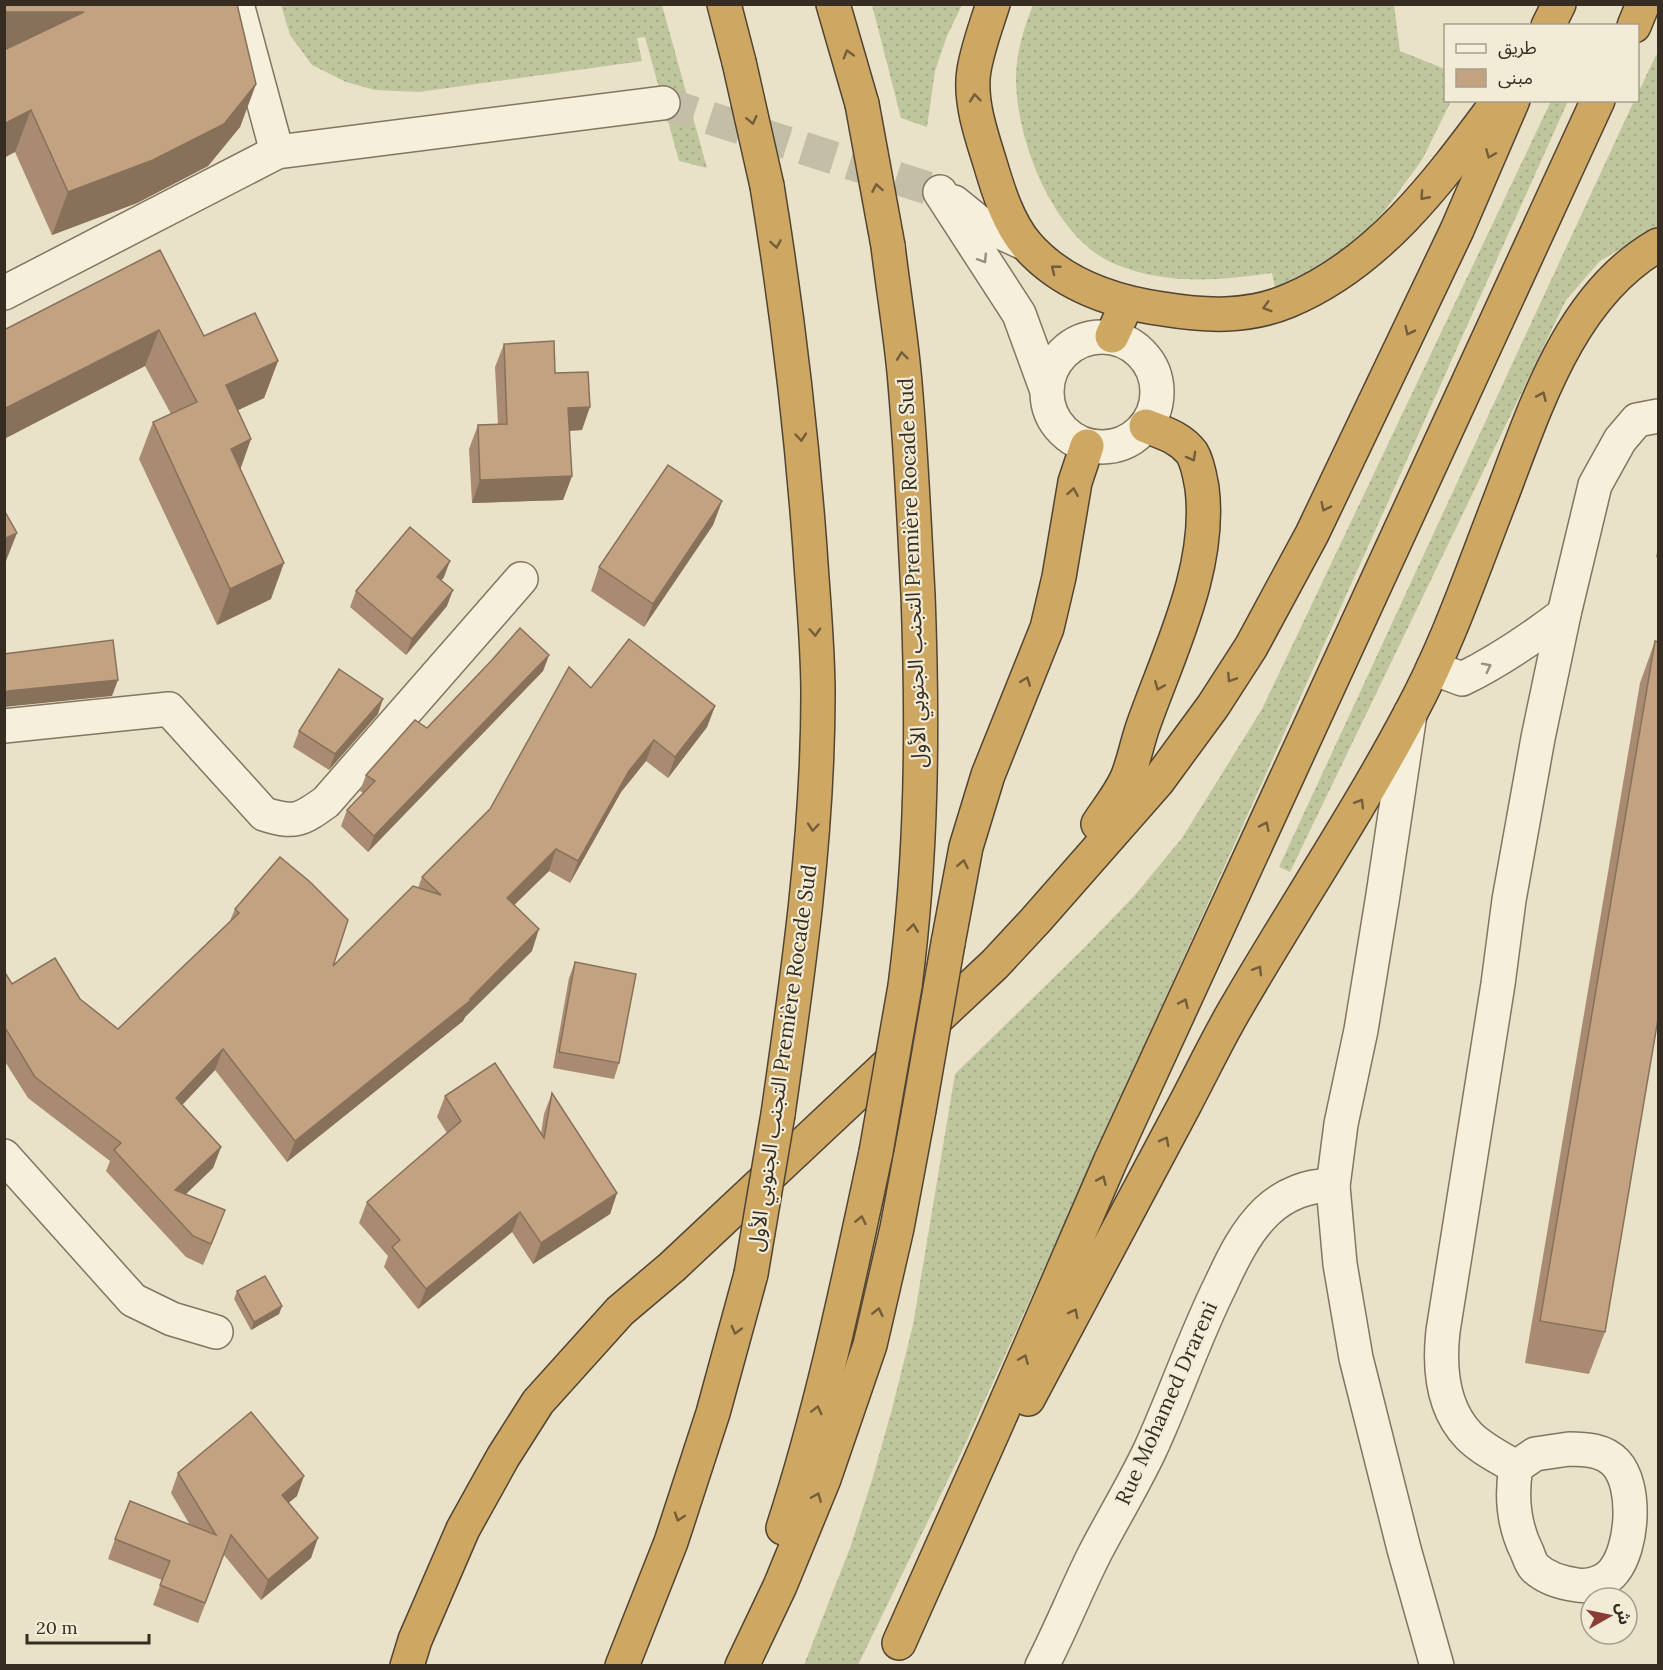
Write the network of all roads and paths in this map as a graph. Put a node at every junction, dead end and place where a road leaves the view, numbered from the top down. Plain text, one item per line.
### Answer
1 (237, 4) edge
2 (724, 4) edge
3 (834, 4) edge
4 (993, 4) edge
5 (1559, 4) edge
6 (1643, 4) edge
7 (1549, 24) edge
8 (1635, 24) edge
9 (1497, 102) edge
10 (1512, 102) edge
11 (1597, 102) edge
12 (663, 103) tunnel mouth
13 (277, 152) junction
14 (1026, 244) junction
15 (1659, 245) edge
16 (4, 293) edge
17 (1127, 303) junction
18 (1112, 336) junction
19 (1046, 388) junction
20 (1659, 396) edge
21 (1648, 418) edge
22 (1146, 426) junction
23 (1087, 446) junction
24 (521, 579) dead end
25 (1564, 614) junction
26 (1433, 668) junction
27 (1411, 713) junction
28 (4, 726) edge
29 (1035, 921) junction
30 (4, 1156) edge
31 (1332, 1186) junction
32 (216, 1332) dead end
33 (1516, 1467) junction
34 (892, 1654) edge
35 (407, 1665) edge
36 (622, 1665) edge
37 (734, 1665) edge
38 (742, 1665) edge
39 (1042, 1665) edge
40 (1437, 1665) edge

1 - 13 street
2 -> 36 highway, التجنب الجنوبي الأول Première Rocade Sud, bridge
37 -> 3 highway, التجنب الجنوبي الأول Première Rocade Sud, bridge
14 -> 4 highway
5 - 7 highway
6 - 8 highway
9 -> 17 highway
10 -> 29 highway
34 -> 11 highway
12 - 13 street
13 - 16 street
17 -> 14 highway
14 -> 19 street
26 -> 15 highway
17 - 18 highway
18 - 19 street
18 - 22 street
19 - 23 street
20 - 21 street
21 - 25 street
22 - 23 street
22 -> 29 highway
38 -> 23 highway, bridge
24 - 28 street
26 -> 25 street
25 - 33 street
26 - 27 highway
27 - 31 street
34 -> 27 highway
29 - 35 highway
30 - 32 street
31 - 39 street, Rue Mohamed Drareni
31 - 40 street
33 - 33 street

